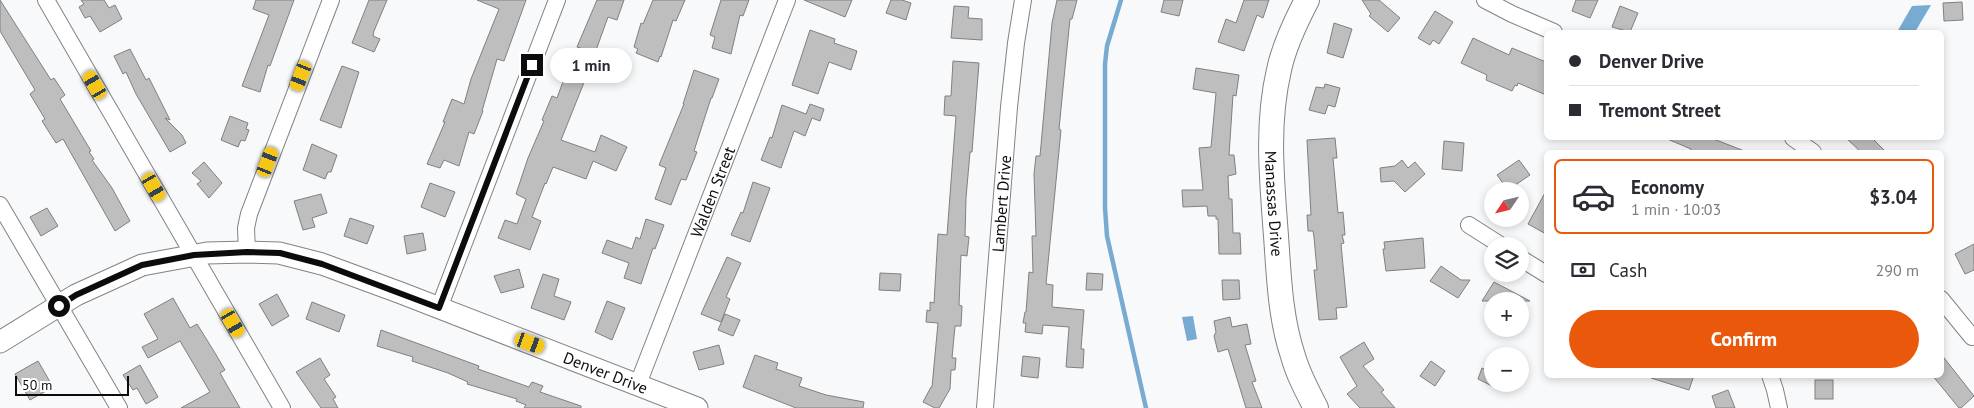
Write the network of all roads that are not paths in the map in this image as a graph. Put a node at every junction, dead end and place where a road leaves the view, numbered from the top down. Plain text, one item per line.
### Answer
1 (46, 0) edge
2 (331, 0) edge
3 (557, 0) edge
4 (786, 0) edge
5 (1023, 0) edge
6 (1307, 0) edge
7 (1485, 0) edge
8 (1549, 30) edge
9 (1797, 140) edge
10 (1811, 150) edge
11 (0, 205) edge
12 (1469, 225) dead end
13 (1488, 237) edge
14 (247, 252) junction
15 (194, 255) junction
16 (1529, 264) edge
17 (1544, 273) edge
18 (1944, 302) edge
19 (59, 306) junction
20 (439, 308) junction
21 (1973, 336) edge
22 (0, 342) edge
23 (1771, 378) edge
24 (638, 384) junction
25 (119, 408) edge
26 (282, 408) edge
27 (697, 408) edge
28 (985, 408) edge
29 (1316, 408) edge
30 (1779, 408) edge

1 - 15 street
2 - 14 street
3 - 20 street
4 - 24 street, Walden Street
5 - 28 street, Lambert Drive
6 - 29 main road, Manassas Drive
7 - 8 street
9 - 10 street
11 - 19 street
12 - 13 street
14 - 15 street, Denver Drive
14 - 20 street, Denver Drive
15 - 19 street, Denver Drive
15 - 26 street
16 - 17 street
18 - 21 street
19 - 22 street, Denver Drive
19 - 25 street
20 - 24 street, Denver Drive
23 - 30 street
24 - 27 street, Denver Drive

